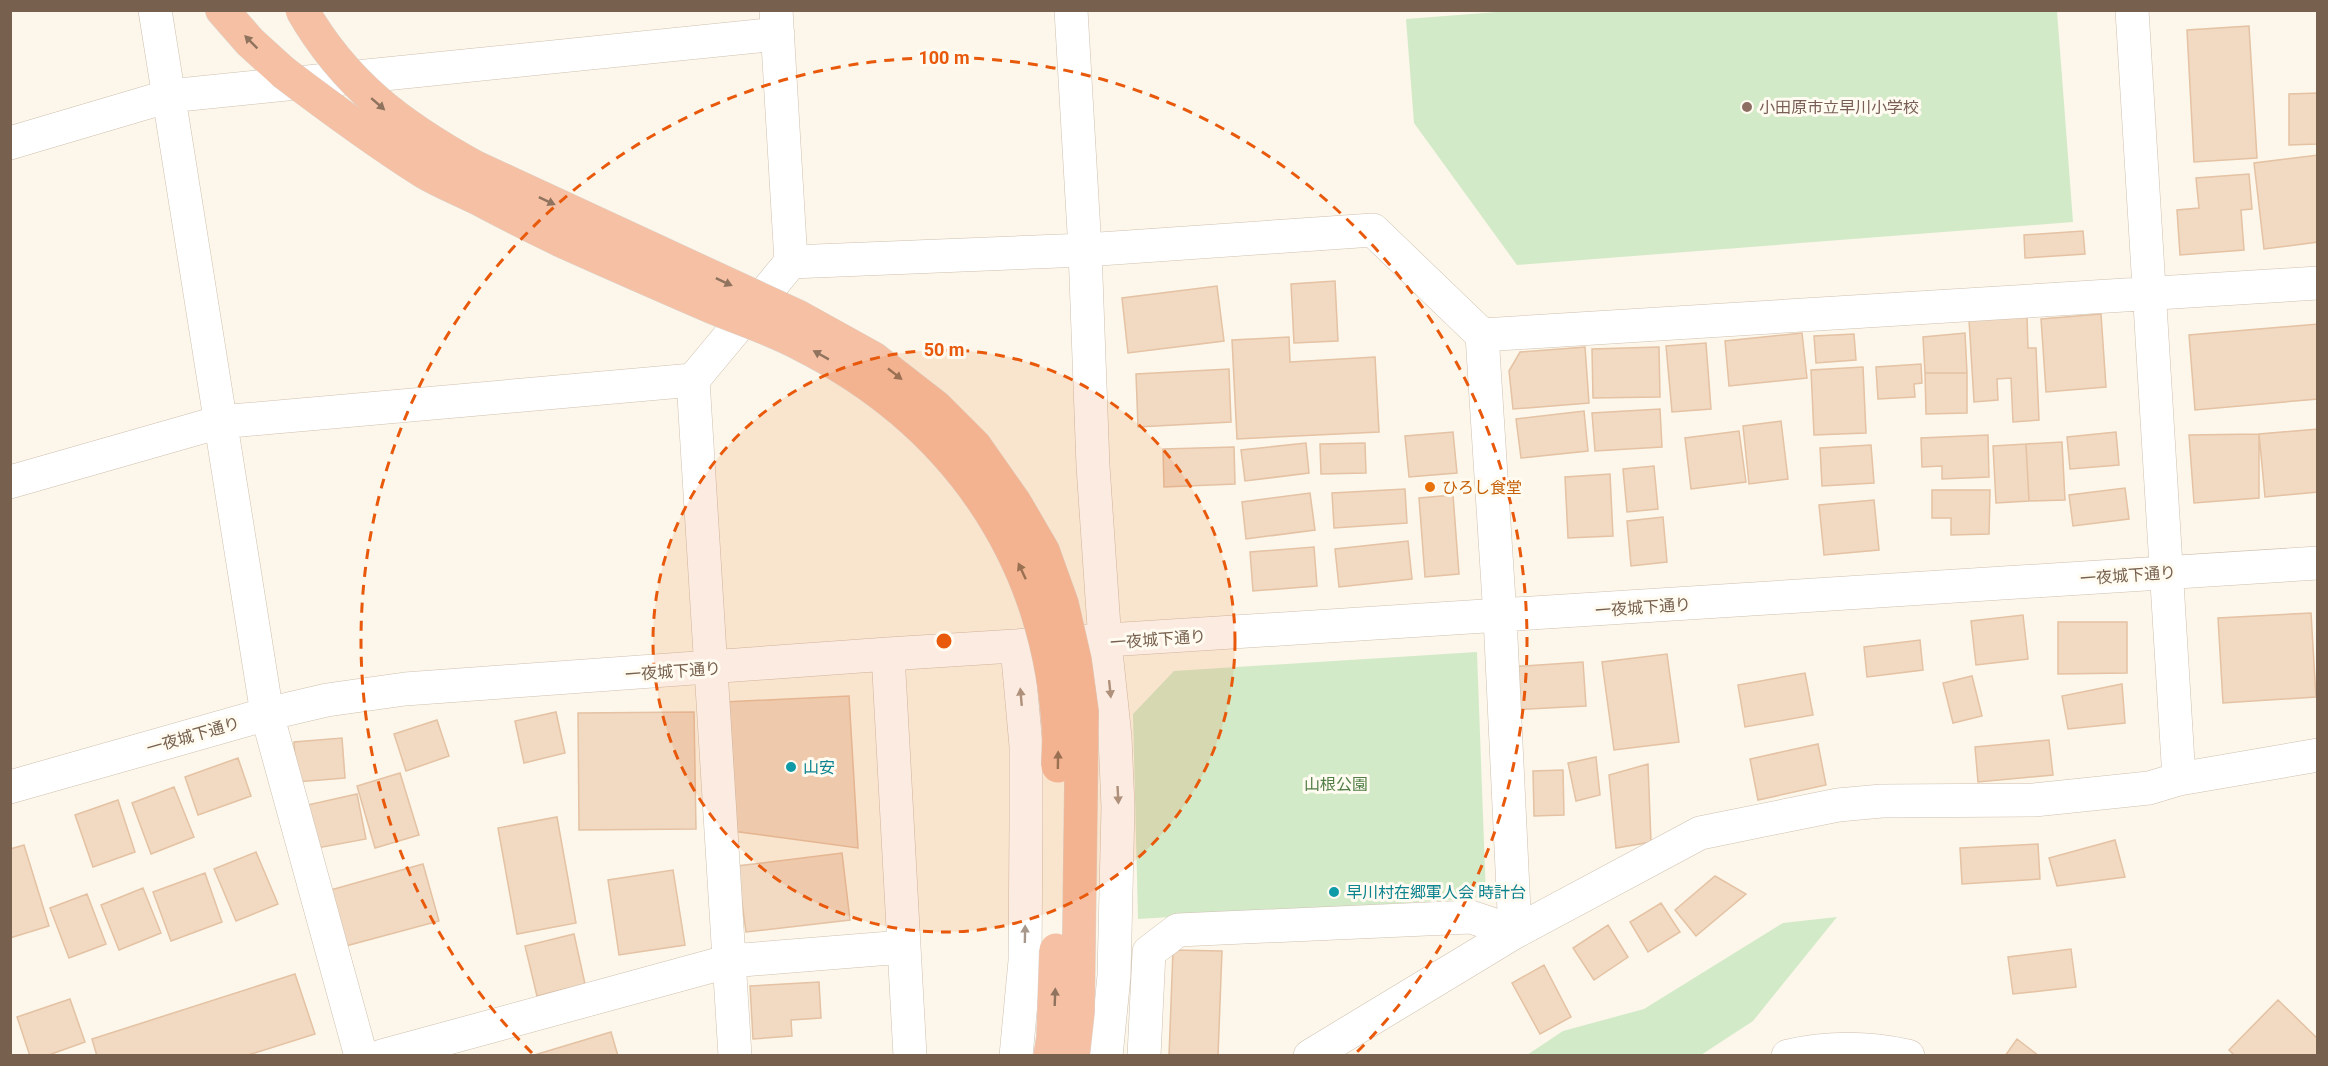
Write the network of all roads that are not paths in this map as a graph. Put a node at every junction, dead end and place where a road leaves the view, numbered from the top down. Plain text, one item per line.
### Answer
1 (155, 10) edge
2 (222, 10) edge
3 (302, 10) edge
4 (1071, 10) edge
5 (2138, 10) edge
6 (2132, 11) edge
7 (777, 22) edge
8 (169, 96) junction
9 (10, 143) edge
10 (1085, 250) junction
11 (790, 262) junction
12 (2318, 283) edge
13 (2150, 293) junction
14 (1482, 335) junction
15 (693, 380) junction
16 (220, 422) junction
17 (10, 482) edge
18 (2318, 563) edge
19 (2167, 573) junction
20 (1500, 616) junction
21 (1105, 642) junction
22 (1017, 647) junction
23 (888, 654) junction
24 (712, 669) junction
25 (267, 714) junction
26 (2318, 755) edge
27 (2179, 779) junction
28 (10, 787) edge
29 (1515, 932) junction
30 (903, 947) junction
31 (730, 962) junction
32 (361, 1056) edge
33 (382, 1056) edge
34 (735, 1056) edge
35 (910, 1056) edge
36 (1016, 1056) edge
37 (1050, 1056) edge
38 (1073, 1056) edge
39 (1106, 1056) edge
40 (1144, 1056) edge
41 (1310, 1056) edge
42 (1788, 1056) edge
43 (1908, 1056) edge

1 - 8 street
37 -> 2 highway, bridge
3 -> 38 highway, bridge
4 - 10 street
5 - 6 street
6 - 13 street
7 - 8 street
7 - 11 street
8 - 9 street
8 - 16 street
10 - 11 street
10 - 14 street
10 - 21 street
11 - 15 street
12 - 13 street
13 - 14 street
13 - 19 street
14 - 20 street
15 - 16 street
15 - 24 street
16 - 17 street
16 - 25 street
18 - 19 street, 一夜城下通り
19 - 20 street, 一夜城下通り
19 - 27 street
20 - 21 street, 一夜城下通り
20 - 29 street
21 - 22 street, 一夜城下通り
21 -> 39 street
22 - 23 street, 一夜城下通り
36 -> 22 street
23 - 24 street, 一夜城下通り
23 - 30 street
24 - 25 street, 一夜城下通り
24 - 31 street
25 - 28 street, 一夜城下通り
25 - 32 street
26 - 27 street
27 - 29 street
29 - 40 street
29 - 41 street
30 - 31 street
30 - 35 street
31 - 33 street
31 - 34 street
42 - 43 street

